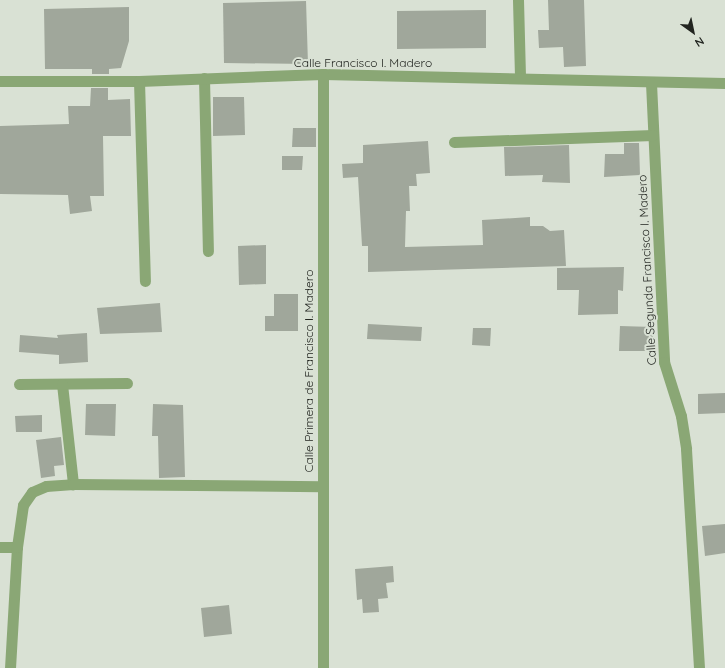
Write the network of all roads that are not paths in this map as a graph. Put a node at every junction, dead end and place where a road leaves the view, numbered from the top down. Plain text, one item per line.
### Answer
1 (518, 0) edge
2 (323, 74) junction
3 (520, 77) junction
4 (204, 78) junction
5 (139, 80) junction
6 (0, 81) edge
7 (651, 83) junction
8 (725, 84) edge
9 (653, 135) junction
10 (454, 142) dead end
11 (208, 251) dead end
12 (145, 281) dead end
13 (19, 384) dead end
14 (62, 384) junction
15 (127, 384) dead end
16 (73, 484) junction
17 (321, 486) junction
18 (0, 547) edge
19 (17, 547) junction
20 (10, 668) edge
21 (323, 668) edge
22 (699, 668) edge

1 - 3 street
2 - 3 street, Calle Francisco I. Madero
2 - 4 street, Calle Francisco I. Madero
2 - 17 street, Calle Primera de Francisco I. Madero
3 - 7 street, Calle Francisco I. Madero
4 - 5 street, Calle Francisco I. Madero
4 - 11 street
5 - 6 street, Calle Francisco I. Madero
5 - 12 street
7 - 8 street, Calle Francisco I. Madero
7 - 9 street, Calle Segunda Francisco I. Madero
9 - 10 street
9 - 22 street, Calle Segunda Francisco I. Madero
13 - 14 street
14 - 15 street
14 - 16 street
16 - 17 street
16 - 19 street
17 - 21 street, Calle Primera de Francisco I. Madero
18 - 19 street
19 - 20 street

